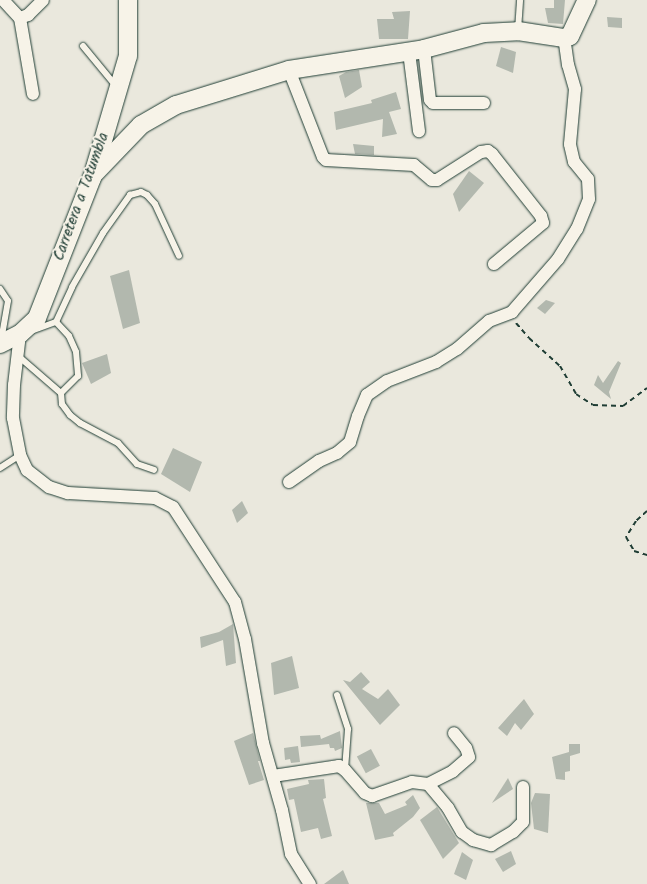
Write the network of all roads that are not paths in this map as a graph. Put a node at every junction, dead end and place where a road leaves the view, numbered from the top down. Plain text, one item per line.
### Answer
1 (3, 0) edge
2 (43, 0) edge
3 (128, 0) edge
4 (520, 0) edge
5 (587, 0) edge
6 (20, 18) junction
7 (518, 31) junction
8 (564, 38) junction
9 (84, 46) dead end
10 (417, 50) junction
11 (289, 70) junction
12 (119, 89) junction
13 (33, 94) dead end
14 (484, 103) dead end
15 (418, 131) dead end
16 (94, 174) junction
17 (179, 256) dead end
18 (494, 264) dead end
19 (0, 289) edge
20 (56, 322) junction
21 (20, 334) junction
22 (0, 344) edge
23 (18, 355) junction
24 (61, 393) junction
25 (20, 456) junction
26 (0, 468) edge
27 (154, 470) dead end
28 (289, 482) dead end
29 (337, 695) dead end
30 (454, 734) dead end
31 (345, 770) junction
32 (272, 776) junction
33 (428, 784) junction
34 (523, 787) dead end
35 (310, 884) edge

1 - 6 street
2 - 6 street
3 - 12 street, Carretera a Tatumbla
4 - 7 lane
5 - 8 street
6 - 13 street
7 - 8 street
7 - 10 street
8 - 28 street
9 - 12 lane
10 - 11 street
10 - 14 street
10 - 15 street
11 - 16 street
11 - 18 street
12 - 16 street, Carretera a Tatumbla
16 - 21 street, Carretera a Tatumbla
17 - 20 lane
19 - 22 lane
20 - 21 lane
20 - 24 lane
21 - 22 street, Carretera a Tatumbla
21 - 23 street
23 - 24 lane
23 - 25 street
24 - 27 lane
25 - 26 lane
25 - 32 street
29 - 31 lane
30 - 33 street
31 - 32 street
31 - 33 street
32 - 35 street
33 - 34 street

